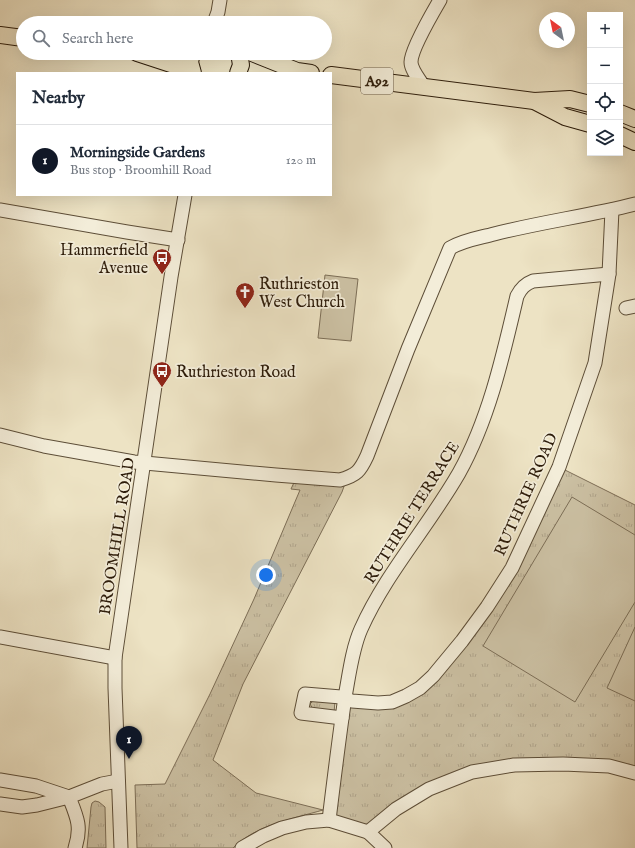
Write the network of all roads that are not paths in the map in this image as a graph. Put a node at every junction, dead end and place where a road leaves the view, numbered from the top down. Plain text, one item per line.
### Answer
1 (440, 0) edge
2 (0, 34) edge
3 (16, 37) edge
4 (157, 60) edge
5 (190, 60) edge
6 (240, 60) edge
7 (269, 60) edge
8 (192, 72) edge
9 (238, 72) edge
10 (299, 72) edge
11 (332, 75) edge
12 (424, 87) junction
13 (534, 101) junction
14 (587, 103) edge
15 (623, 114) edge
16 (635, 119) edge
17 (587, 123) edge
18 (623, 136) edge
19 (635, 142) edge
20 (186, 196) edge
21 (635, 204) edge
22 (0, 210) edge
23 (612, 210) junction
24 (178, 240) junction
25 (609, 274) junction
26 (0, 435) edge
27 (144, 463) junction
28 (0, 637) edge
29 (115, 658) junction
30 (345, 699) junction
31 (342, 718) junction
32 (635, 773) edge
33 (0, 780) edge
34 (118, 781) junction
35 (69, 797) junction
36 (0, 804) edge
37 (329, 820) junction
38 (368, 832) junction
39 (75, 848) edge
40 (121, 848) edge
41 (242, 848) edge
42 (385, 848) edge

1 - 12 street
2 - 3 main road
4 - 8 main road
5 - 8 main road
6 - 9 main road
7 - 10 main road
11 - 12 main road, A92
12 - 13 main road, A92
13 - 14 main road, A92
13 - 17 main road, A92
15 - 16 main road
18 - 19 main road
20 - 24 street, BROOMHILL ROAD
21 - 23 street
22 - 24 street
23 - 25 street, RUTHRIE ROAD
23 - 27 street
24 - 27 street, BROOMHILL ROAD
25 - 30 street, RUTHRIE ROAD
25 - 30 street, RUTHRIE TERRACE
26 - 27 street
27 - 29 street, BROOMHILL ROAD
28 - 29 street
29 - 34 street, BROOMHILL ROAD
30 - 31 street, RUTHRIE TERRACE
30 - 31 street, RUTHRIE ROAD
31 - 37 street, RUTHRIE TERRACE
32 - 38 street
33 - 35 street
34 - 35 street
34 - 40 street, BROOMHILL ROAD
35 - 36 street
35 - 39 street
37 - 38 street
37 - 41 street
38 - 42 street

